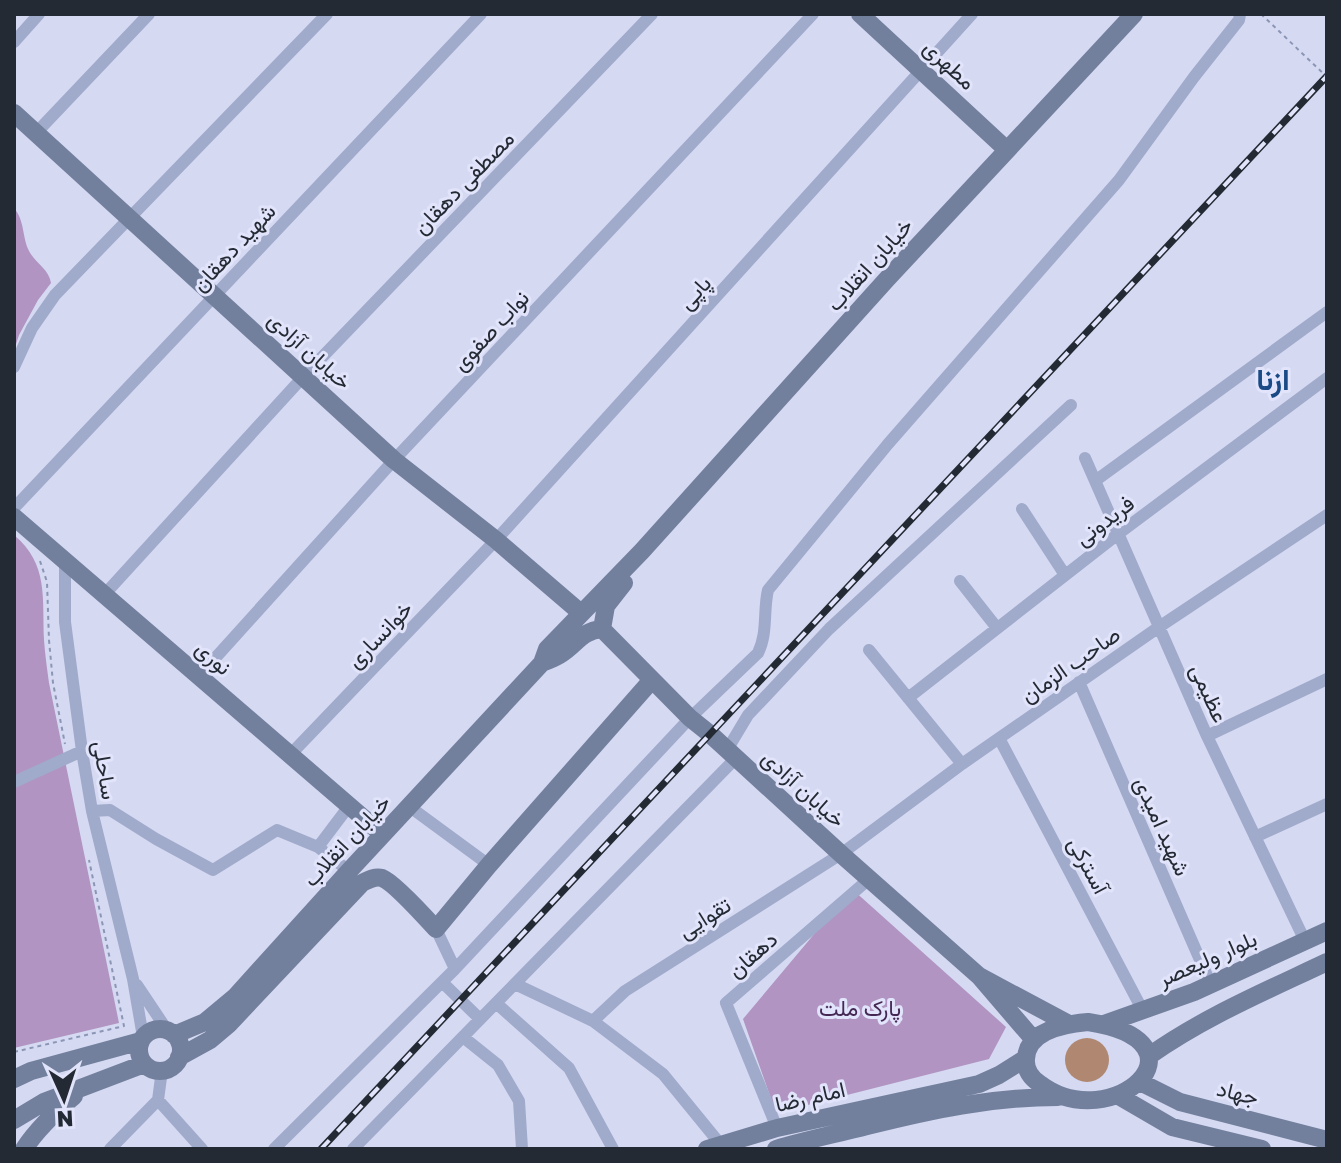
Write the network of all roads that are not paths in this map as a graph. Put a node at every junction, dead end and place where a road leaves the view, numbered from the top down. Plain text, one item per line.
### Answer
1 (39, 14) edge
2 (149, 14) edge
3 (327, 14) edge
4 (481, 14) edge
5 (652, 14) edge
6 (813, 14) edge
7 (860, 14) edge
8 (972, 14) edge
9 (1134, 14) edge
10 (1240, 14) edge
11 (14, 42) edge
12 (920, 70) junction
13 (14, 113) edge
14 (36, 133) junction
15 (1007, 150) junction
16 (129, 218) junction
17 (214, 296) junction
18 (1327, 312) edge
19 (14, 367) edge
20 (303, 377) junction
21 (1327, 378) edge
22 (1071, 405) dead end
23 (1085, 458) dead end
24 (394, 460) junction
25 (1095, 481) junction
26 (14, 508) edge
27 (1022, 509) dead end
28 (1327, 515) edge
29 (14, 517) edge
30 (1118, 534) junction
31 (496, 540) junction
32 (642, 551) junction
33 (65, 562) junction
34 (1065, 575) junction
35 (960, 581) dead end
36 (104, 595) junction
37 (581, 613) junction
38 (1159, 627) junction
39 (997, 628) junction
40 (602, 629) junction
41 (869, 650) dead end
42 (542, 663) junction
43 (199, 676) junction
44 (1327, 679) edge
45 (651, 681) junction
46 (1079, 682) junction
47 (908, 698) junction
48 (690, 718) junction
49 (1207, 736) junction
50 (999, 738) junction
51 (82, 751) junction
52 (732, 754) junction
53 (290, 755) junction
54 (962, 764) junction
55 (14, 782) edge
56 (1327, 804) edge
57 (349, 806) junction
58 (410, 807) junction
59 (92, 811) junction
60 (382, 834) junction
61 (1255, 837) junction
62 (318, 847) junction
63 (841, 854) junction
64 (489, 865) junction
65 (356, 877) junction
66 (869, 879) junction
67 (436, 929) junction
68 (1327, 931) edge
69 (1305, 941) junction
70 (1327, 962) edge
71 (455, 969) junction
72 (979, 976) junction
73 (133, 979) junction
74 (442, 982) junction
75 (515, 984) junction
76 (1203, 989) junction
77 (496, 1003) junction
78 (1143, 1011) junction
79 (1210, 1018) junction
80 (480, 1019) junction
81 (593, 1021) junction
82 (1067, 1023) junction
83 (1104, 1024) junction
84 (171, 1033) junction
85 (463, 1037) junction
86 (142, 1039) junction
87 (1034, 1040) junction
88 (1149, 1056) junction
89 (179, 1057) junction
90 (1026, 1058) junction
91 (153, 1067) junction
92 (14, 1079) edge
93 (1140, 1082) junction
94 (91, 1083) junction
95 (1117, 1095) junction
96 (1064, 1097) junction
97 (158, 1100) junction
98 (1180, 1102) junction
99 (925, 1103) junction
100 (14, 1120) edge
101 (1172, 1127) junction
102 (777, 1128) junction
103 (1327, 1140) edge
104 (714, 1147) edge
105 (24, 1149) edge
106 (110, 1149) edge
107 (202, 1149) edge
108 (274, 1149) edge
109 (353, 1149) edge
110 (522, 1149) edge
111 (613, 1149) edge
112 (776, 1149) edge
113 (1262, 1149) edge

1 - 11 street
2 - 14 street
3 - 16 street
4 - 17 street, شهید دهقان
5 - 20 street, مصطفی دهقان
6 - 24 street, نواب صفوی
7 - 12 main road, مطهری
8 - 12 street
9 - 15 main road, خیابان انقلاب
10 - 48 street
12 - 15 main road, مطهری
12 - 31 street, پاپی
13 - 14 main road, خیابان آزادی
14 - 16 main road, خیابان آزادی
15 - 32 main road, خیابان انقلاب
16 - 17 main road, خیابان آزادی
16 - 19 street
17 - 20 main road, خیابان آزادی
17 - 26 street, شهید دهقان
18 - 25 street
20 - 24 main road, خیابان آزادی
20 - 36 street, مصطفی دهقان
21 - 30 street, فریدونی
22 - 52 street
23 - 25 street, عظیمی
24 - 31 main road, خیابان آزادی
24 - 43 street, نواب صفوی
25 - 30 street, عظیمی
27 - 34 street
28 - 38 street, صاحب الزمان
29 - 33 main road, نوری
30 - 34 street, فریدونی
30 - 38 street, عظیمی
31 - 37 main road, خیابان آزادی
31 - 53 street, خوانساری
32 - 37 main road, خیابان انقلاب
32 - 40 main road, خیابان انقلاب
33 - 36 main road, نوری
33 - 51 street, ساحلی
34 - 39 street, فریدونی
35 - 39 street
36 - 43 main road, نوری
37 - 42 main road, خیابان انقلاب
38 - 46 street, صاحب الزمان
38 - 49 street, عظیمی
39 - 47 street, فریدونی
40 - 42 main road, خیابان انقلاب
40 - 45 main road, خیابان آزادی
41 - 47 street
42 - 58 main road, خیابان انقلاب
43 - 53 main road, نوری
44 - 49 street
45 - 48 main road, خیابان آزادی
45 - 64 main road
46 - 50 street, صاحب الزمان
46 - 76 street, شهید امیدی
47 - 54 street
48 - 52 main road, خیابان آزادی
48 - 71 street
49 - 61 street, عظیمی
50 - 54 street, صاحب الزمان
50 - 78 street, آسترکی
51 - 55 street
51 - 59 street, ساحلی
52 - 63 main road, خیابان آزادی
52 - 75 street
53 - 57 main road, نوری
54 - 63 street, صاحب الزمان
56 - 61 street
57 - 60 main road, نوری
57 - 62 street
58 - 60 main road, خیابان انقلاب
58 - 64 street
59 - 62 street
59 - 73 street, ساحلی
60 - 65 main road, خیابان انقلاب
61 - 69 street, عظیمی
62 - 65 street
63 - 66 main road, خیابان آزادی
63 - 81 street, تقوایی
64 - 67 main road
65 - 67 main road
65 - 84 main road, خیابان انقلاب
65 - 89 main road, خیابان انقلاب
66 - 72 main road, خیابان آزادی
66 - 102 street, دهقان
67 - 71 street
68 - 69 main road, بلوار ولیعصر
69 - 76 main road, بلوار ولیعصر
70 - 79 main road
71 - 74 street
72 - 82 main road
72 - 87 main road
73 - 84 street
73 - 86 street, ساحلی
74 - 80 street
74 - 108 street
75 - 77 street
75 - 81 street
76 - 78 main road, بلوار ولیعصر
76 - 79 main road
77 - 80 street
77 - 111 street
78 - 83 main road, بلوار ولیعصر
79 - 88 main road
80 - 85 street
81 - 104 street
82 - 83 main road
82 - 87 main road
83 - 88 main road
84 - 86 main road
84 - 89 main road
85 - 109 street
85 - 110 street
86 - 91 main road
86 - 92 main road
87 - 90 main road
88 - 93 main road
89 - 91 main road
90 - 96 main road
90 - 99 main road
91 - 94 main road
91 - 97 street
93 - 95 main road
93 - 98 main road, جهاد
94 - 100 main road
94 - 105 main road
95 - 96 main road
95 - 101 main road
96 - 99 main road
97 - 106 street
97 - 107 street
98 - 101 main road
98 - 103 main road, جهاد
99 - 102 main road, امام رضا
99 - 112 main road, امام رضا
101 - 113 main road
102 - 104 main road, امام رضا

